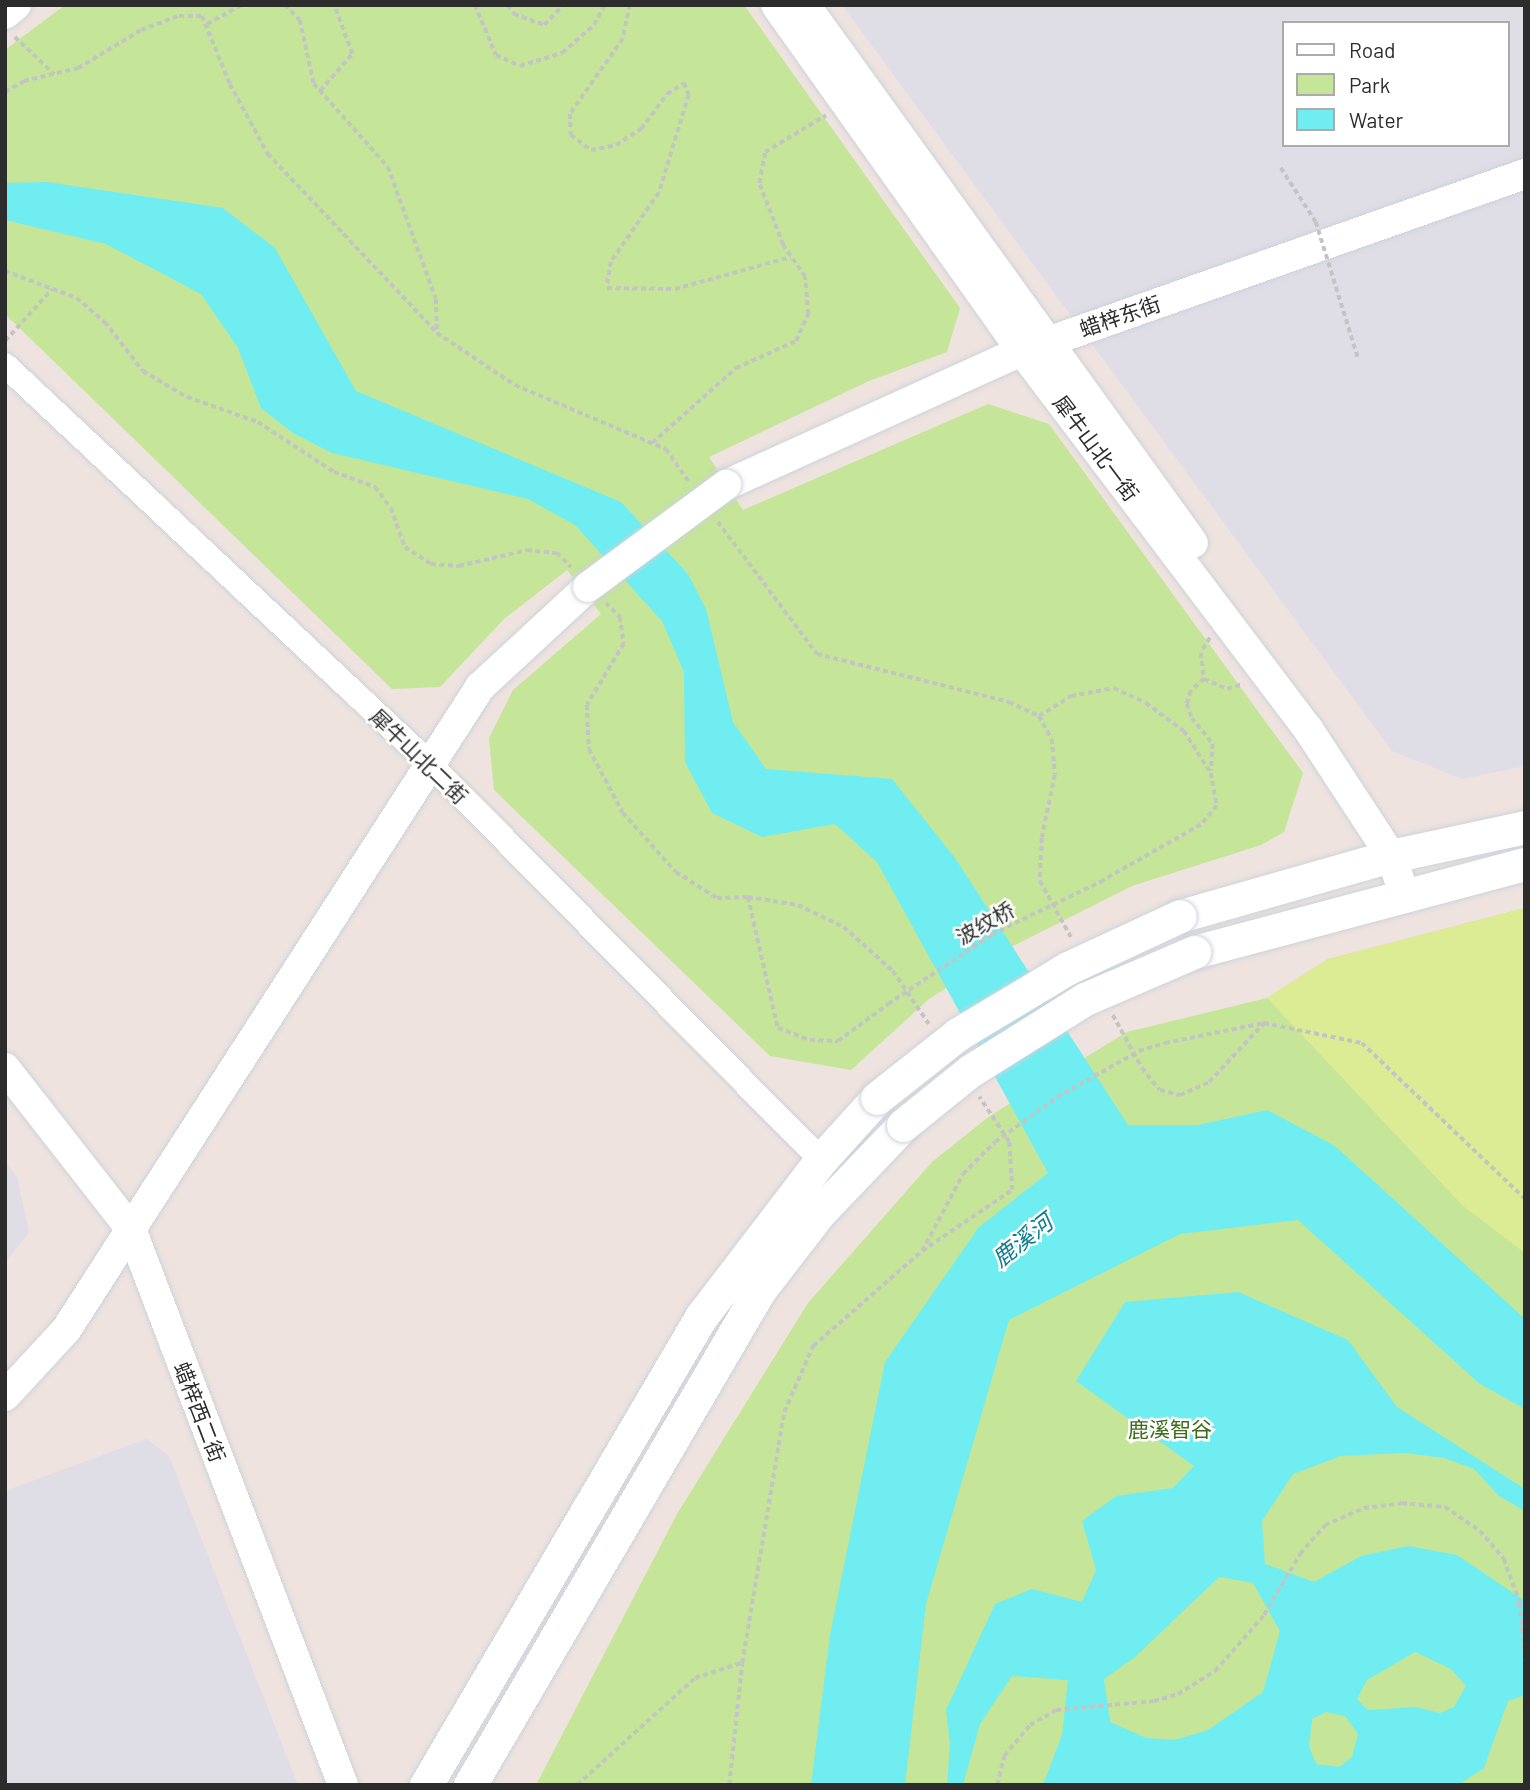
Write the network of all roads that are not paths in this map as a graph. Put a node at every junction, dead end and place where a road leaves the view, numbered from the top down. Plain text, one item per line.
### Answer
1 (16, 5) edge
2 (776, 5) edge
3 (805, 5) edge
4 (5, 14) edge
5 (1525, 174) edge
6 (1033, 347) junction
7 (5, 365) edge
8 (428, 762) junction
9 (1525, 827) edge
10 (1402, 854) junction
11 (1525, 864) edge
12 (1418, 892) junction
13 (5, 1068) edge
14 (821, 1160) junction
15 (131, 1229) junction
16 (5, 1396) edge
17 (343, 1785) edge
18 (426, 1785) edge
19 (470, 1785) edge

1 - 4 street
2 - 6 street, 犀牛山北一街
3 - 6 street, 犀牛山北一街
5 - 6 street, 蜡梓东街
6 - 8 street, 蜡梓东街, bridge
6 - 10 street, 犀牛山北一街
7 - 8 street, 犀牛山北二街
8 - 14 street, 犀牛山北二街
8 - 15 street, 蜡梓东街
9 - 10 main road
10 - 12 street, 犀牛山北一街
10 - 14 main road, bridge
11 - 12 main road
12 - 19 main road, bridge
13 - 15 street, 蜡梓西二街
14 - 18 main road
15 - 16 street, 蜡梓东街
15 - 17 street, 蜡梓西二街

